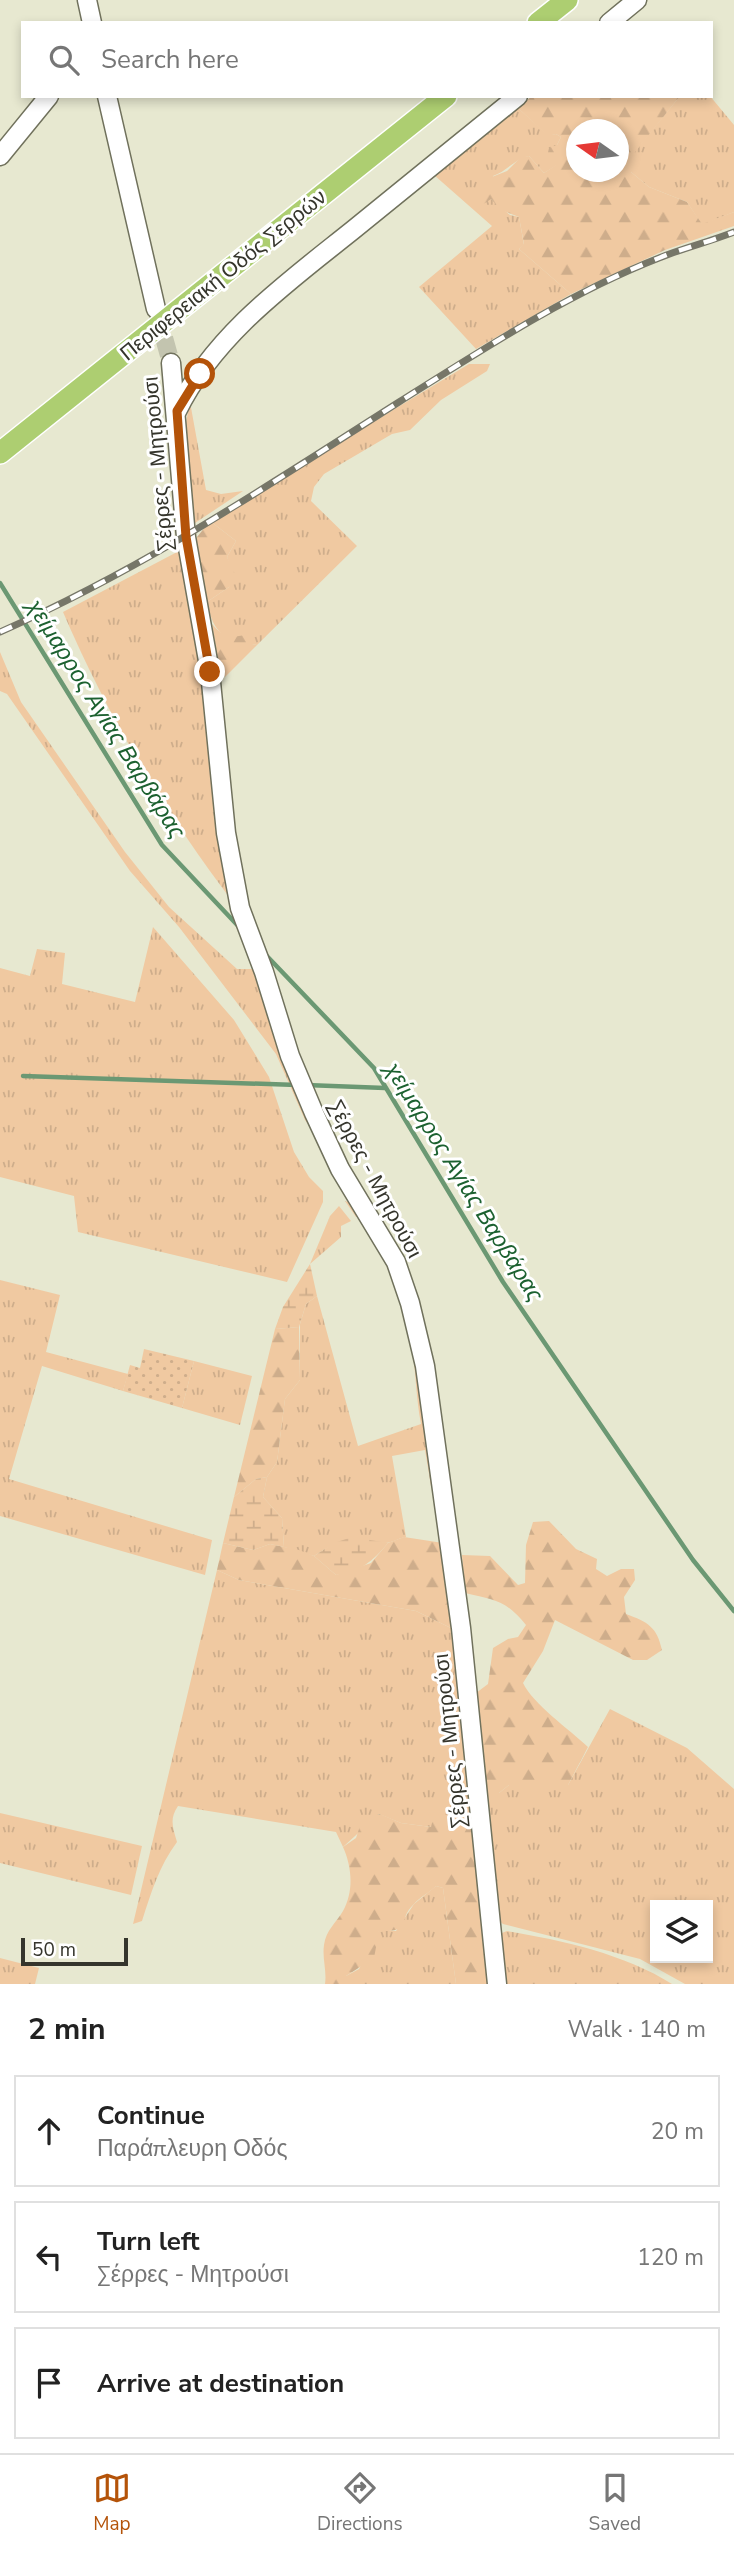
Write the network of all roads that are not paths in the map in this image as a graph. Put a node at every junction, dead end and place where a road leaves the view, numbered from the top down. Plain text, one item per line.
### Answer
1 (88, 0) edge
2 (567, 0) edge
3 (637, 0) edge
4 (92, 21) edge
5 (541, 21) edge
6 (611, 21) edge
7 (47, 98) edge
8 (107, 98) edge
9 (444, 98) edge
10 (516, 98) edge
11 (0, 156) edge
12 (156, 309) tunnel mouth
13 (172, 363) tunnel mouth
14 (177, 411) junction
15 (0, 453) edge
16 (497, 1984) edge

1 - 4 street
2 - 5 main road
3 - 6 street
7 - 11 street
8 - 12 street
9 - 15 main road, Περιφερειακή Οδός Σερρών
10 - 14 street
13 - 14 street, Σέρρες - Μητρούσι
14 - 16 street, Σέρρες - Μητρούσι

